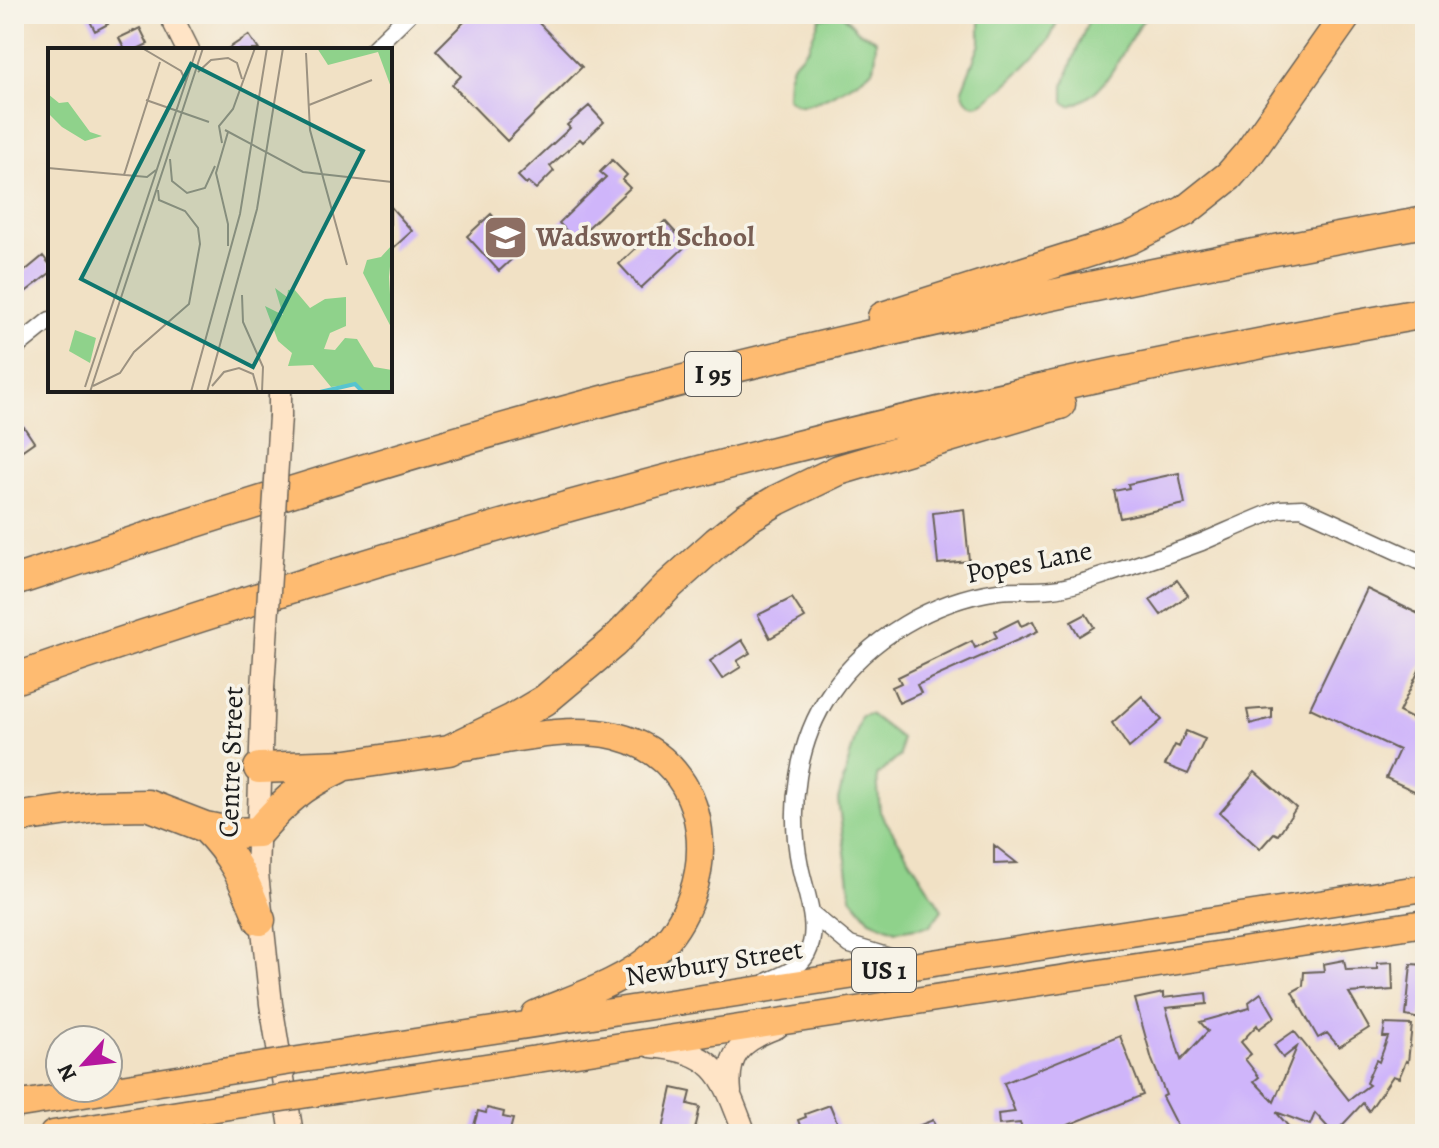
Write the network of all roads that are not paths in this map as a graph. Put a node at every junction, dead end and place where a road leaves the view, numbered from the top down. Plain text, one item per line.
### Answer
1 (170, 14) edge
2 (409, 14) edge
3 (1347, 14) edge
4 (187, 48) edge
5 (374, 48) edge
6 (1425, 222) edge
7 (1425, 313) edge
8 (48, 322) edge
9 (1241, 347) junction
10 (14, 349) edge
11 (765, 361) junction
12 (280, 392) edge
13 (1425, 564) edge
14 (14, 581) edge
15 (14, 679) edge
16 (449, 750) junction
17 (347, 765) junction
18 (259, 768) junction
19 (14, 818) edge
20 (205, 827) junction
21 (258, 832) junction
22 (1425, 888) edge
23 (811, 913) junction
24 (260, 920) junction
25 (1425, 923) edge
26 (919, 965) junction
27 (748, 991) junction
28 (808, 1017) junction
29 (501, 1029) junction
30 (634, 1044) junction
31 (14, 1086) edge
32 (124, 1087) edge
33 (44, 1090) edge
34 (731, 1097) junction
35 (44, 1100) edge
36 (14, 1105) edge
37 (107, 1129) edge
38 (744, 1132) edge
39 (53, 1134) edge
40 (292, 1134) edge

1 - 4 main road
2 - 5 street
3 - 11 highway
6 - 11 highway, I 95
7 - 9 highway
8 - 10 street
9 - 15 highway
9 - 16 highway
11 - 14 highway, I 95
12 - 18 main road, Centre Street, bridge
13 - 23 street, Popes Lane
16 - 17 highway
16 - 29 main road
17 - 18 highway
17 - 21 highway
18 - 21 main road, Centre Street
19 - 20 highway
20 - 21 highway
20 - 24 highway
21 - 24 main road, Centre Street
22 - 26 main road, Newbury Street / US 1
23 - 26 street
23 - 27 street, Popes Lane
24 - 40 main road, Centre Street
25 - 28 main road, US 1
26 - 27 main road, Newbury Street / US 1
27 - 29 main road, Newbury Street / US 1
28 - 30 main road, US 1
28 - 34 main road
29 - 32 main road, Newbury Street / US 1, bridge
30 - 34 main road
30 - 37 main road, US 1, bridge
31 - 33 main road
34 - 38 main road
35 - 36 main road, Newbury Street / US 1
37 - 39 main road, US 1

